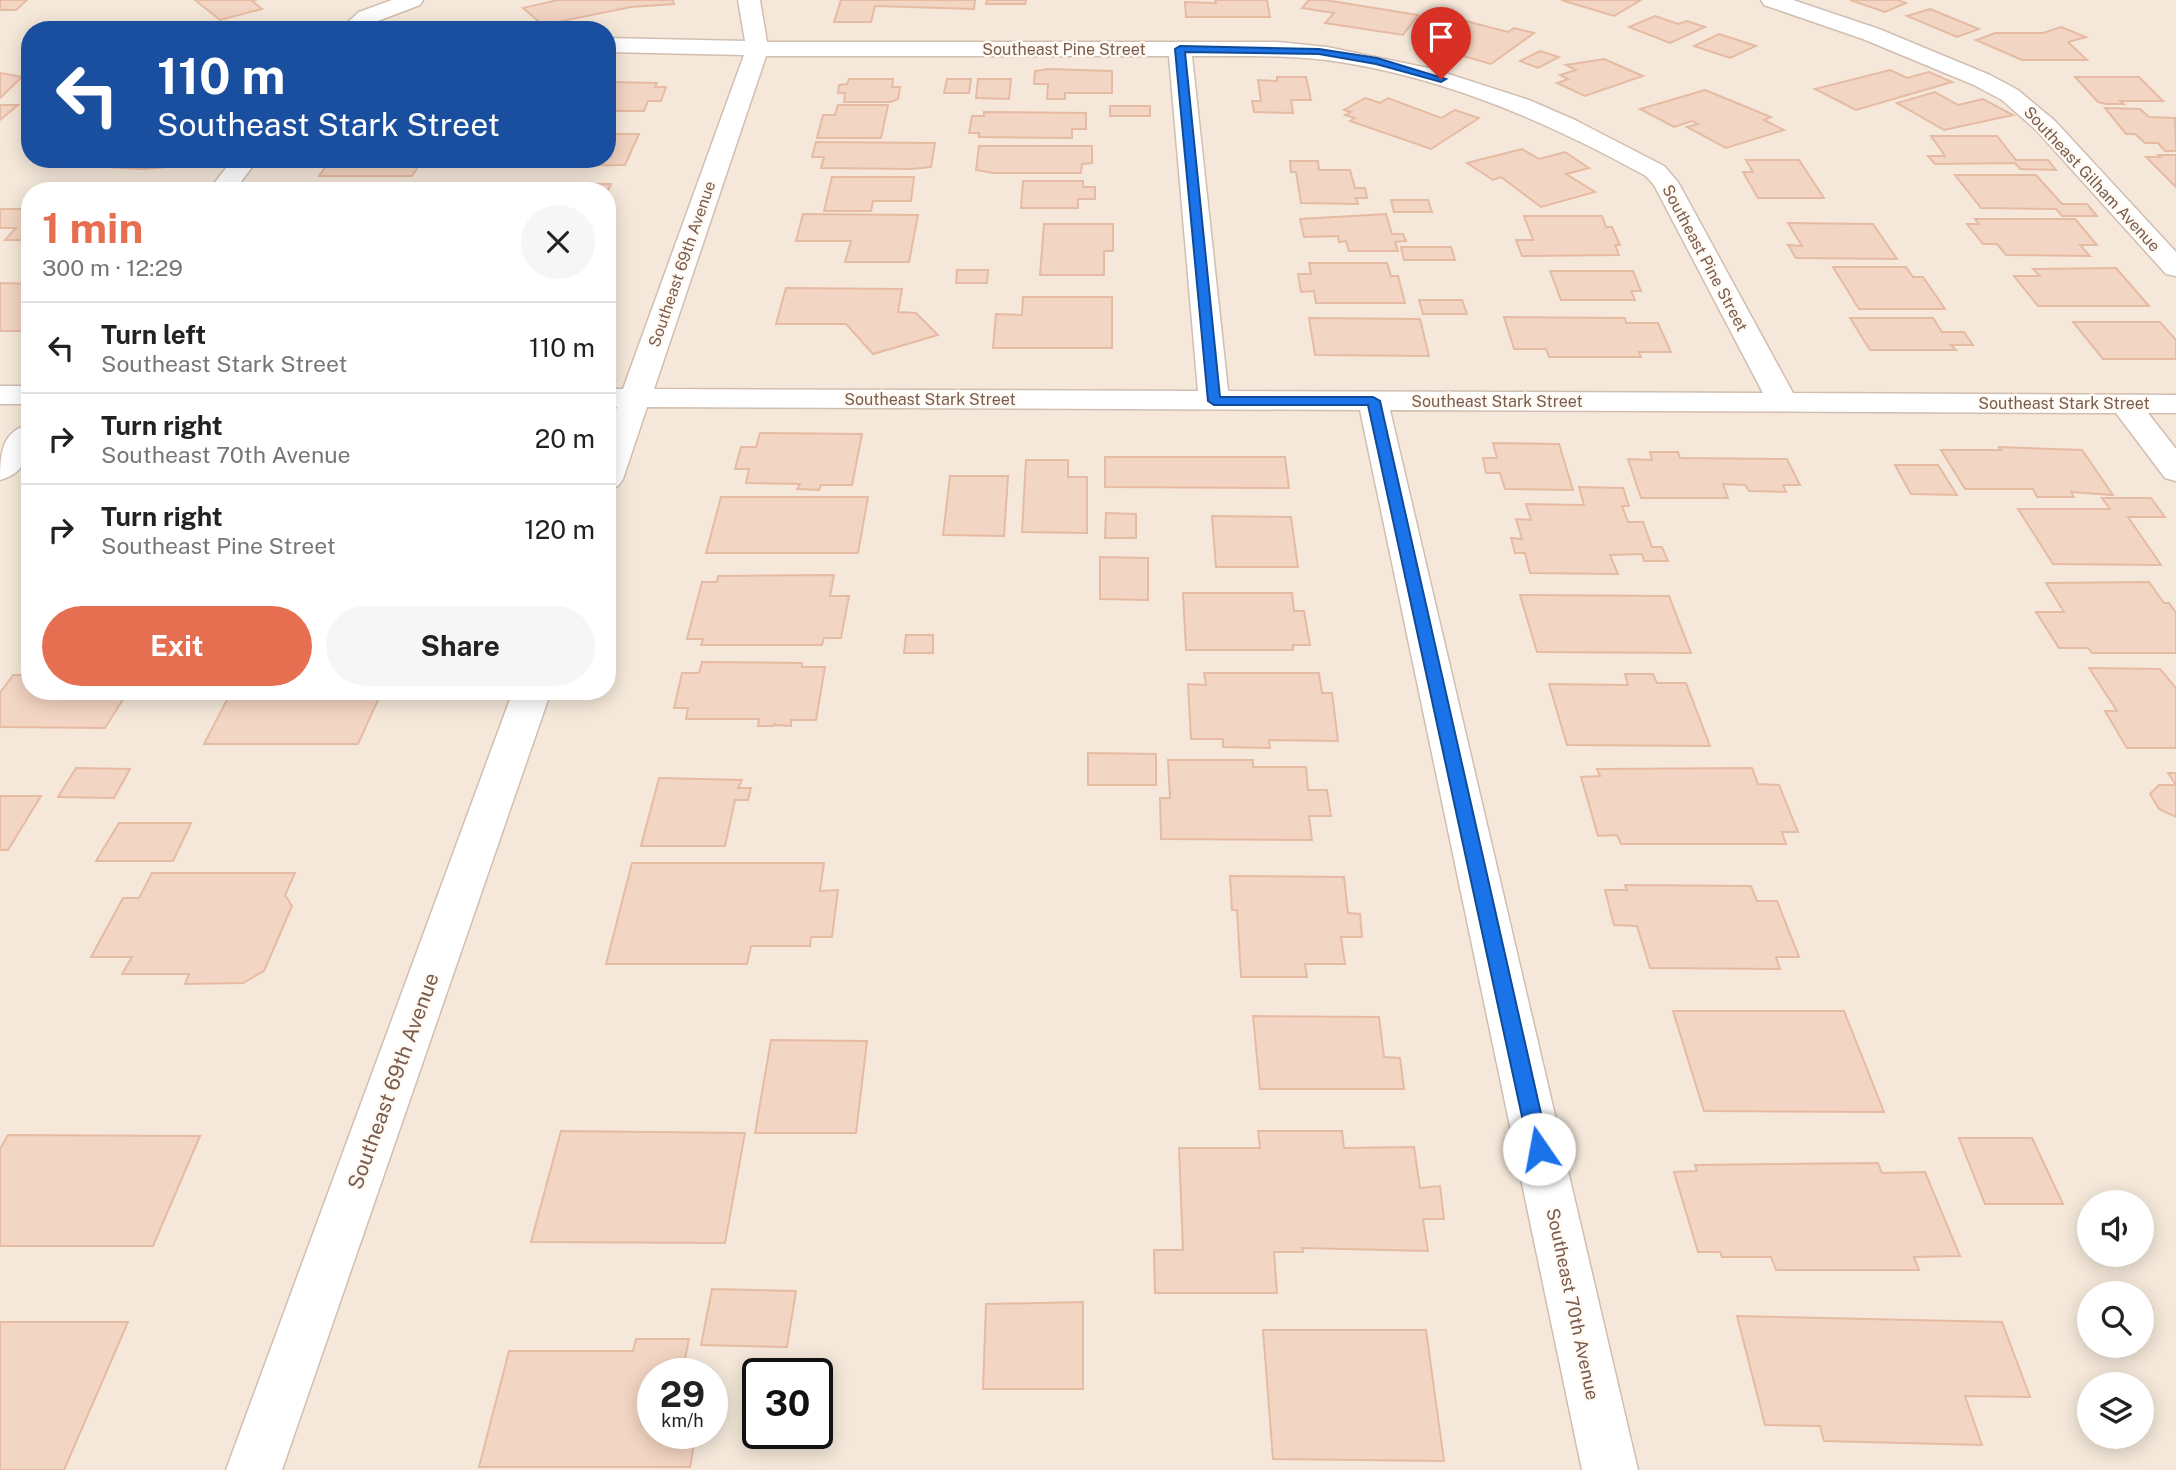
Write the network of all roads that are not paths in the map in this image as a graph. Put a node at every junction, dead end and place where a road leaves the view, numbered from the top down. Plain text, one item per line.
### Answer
1 (412, 0) edge
2 (749, 0) edge
3 (1772, 0) edge
4 (363, 21) edge
5 (616, 45) edge
6 (757, 49) junction
7 (1180, 49) junction
8 (239, 168) edge
9 (228, 182) edge
10 (2176, 268) edge
11 (0, 395) edge
12 (21, 395) edge
13 (622, 398) edge
14 (1214, 401) junction
15 (1373, 401) junction
16 (1782, 401) junction
17 (2124, 403) junction
18 (2176, 404) edge
19 (616, 430) edge
20 (21, 444) edge
21 (0, 470) edge
22 (2176, 471) edge
23 (529, 700) edge
24 (254, 1470) edge
25 (1610, 1470) edge

1 - 4 street
2 - 6 street
3 - 10 street, Southeast Gilham Avenue
5 - 6 street, Southeast Pine Street
6 - 7 street, Southeast Pine Street
6 - 13 street, Southeast 69th Avenue
7 - 14 street
7 - 16 street, Southeast Pine Street
8 - 9 street
11 - 12 street
13 - 14 street, Southeast Stark Street
13 - 19 street, Southeast 69th Avenue
14 - 15 street, Southeast Stark Street
15 - 16 street, Southeast Stark Street
15 - 25 street, Southeast 70th Avenue
16 - 17 street, Southeast Stark Street
17 - 18 street, Southeast Stark Street
17 - 22 street
20 - 21 street
23 - 24 street, Southeast 69th Avenue

